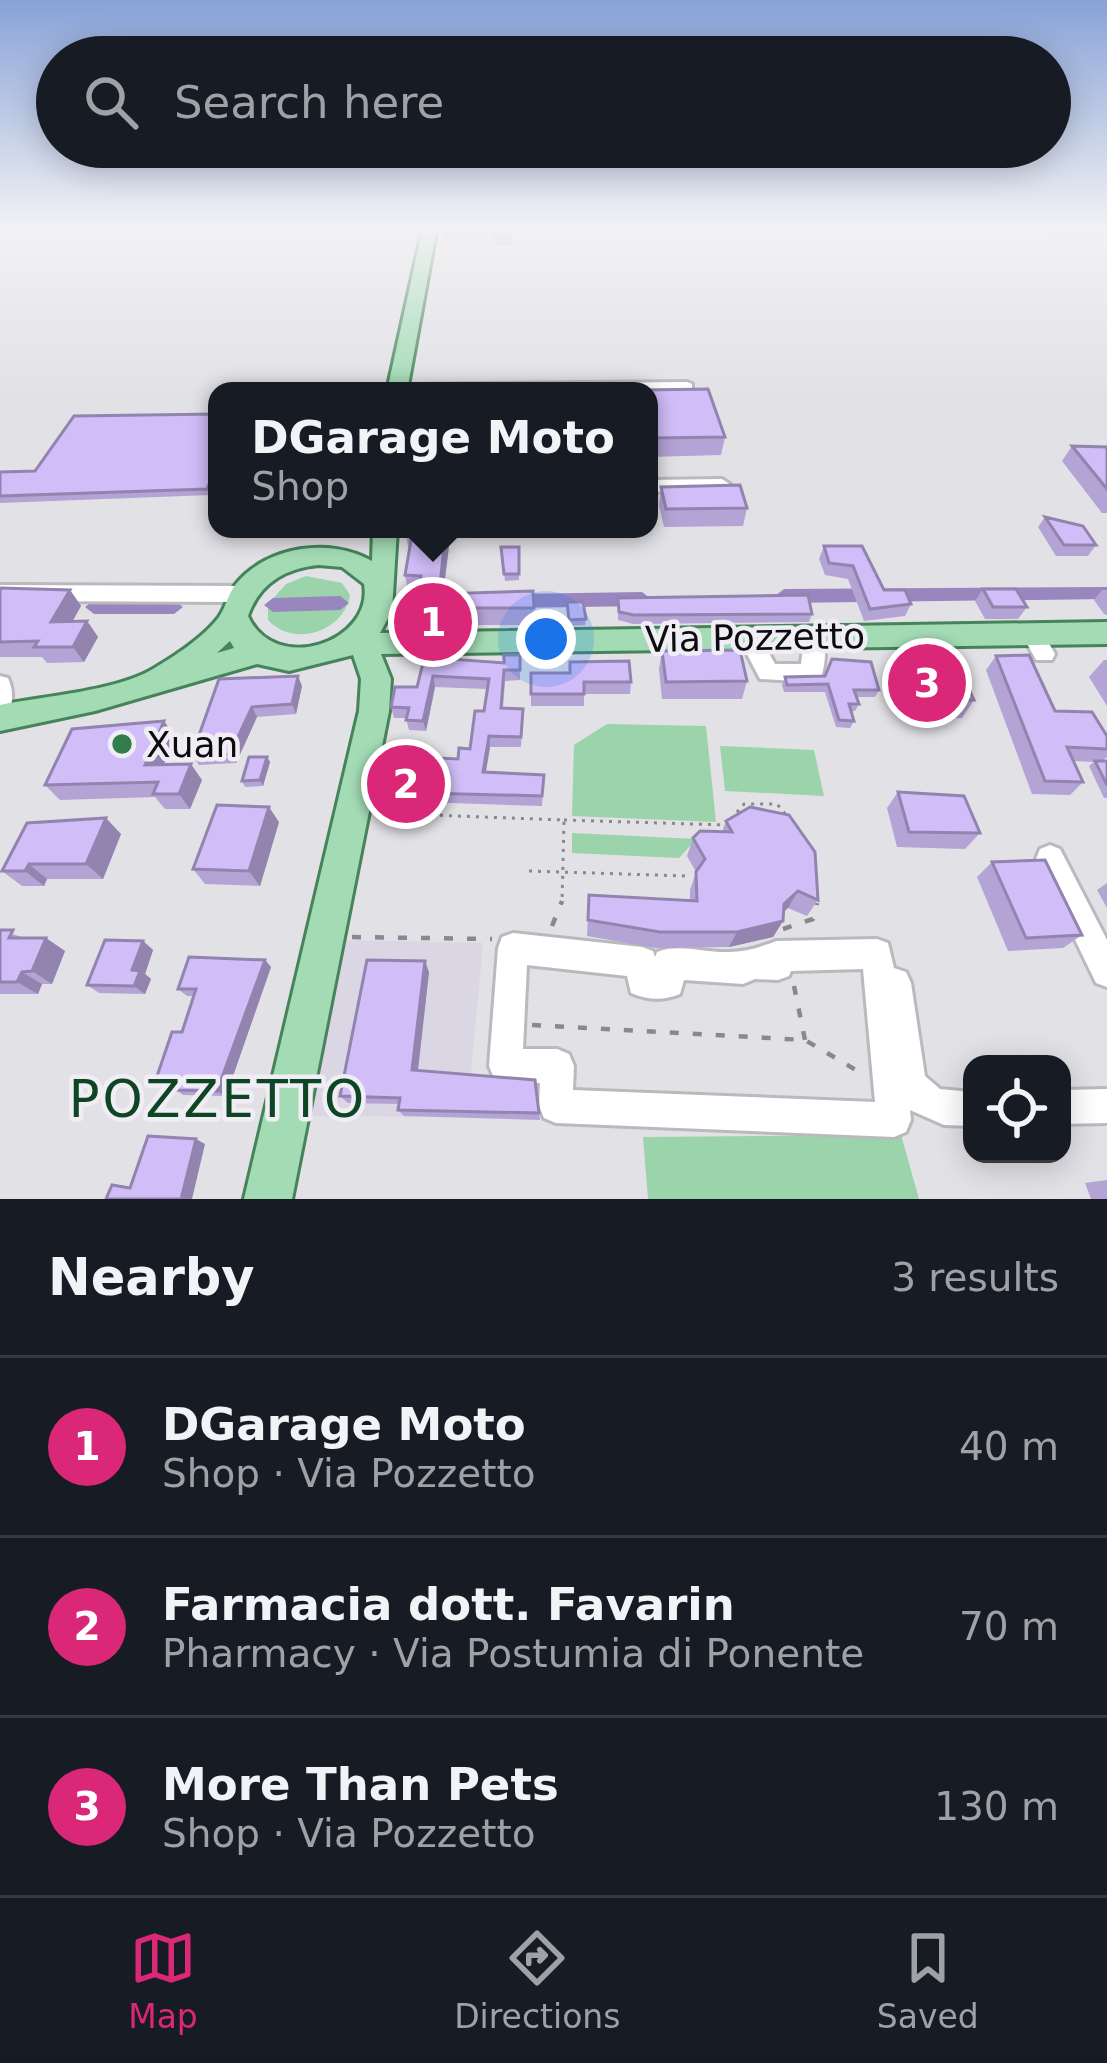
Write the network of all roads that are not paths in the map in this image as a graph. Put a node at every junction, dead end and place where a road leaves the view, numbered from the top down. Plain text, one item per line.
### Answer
1 (419, 283) edge
2 (399, 382) edge
3 (687, 387) edge
4 (658, 388) edge
5 (722, 485) edge
6 (658, 486) edge
7 (372, 538) edge
8 (382, 538) edge
9 (338, 557) junction
10 (0, 593) edge
11 (239, 606) junction
12 (367, 621) junction
13 (1107, 633) edge
14 (475, 640) junction
15 (435, 645) junction
16 (257, 653) junction
17 (318, 656) junction
18 (164, 677) junction
19 (0, 686) edge
20 (375, 701) junction
21 (0, 705) edge
22 (0, 718) edge
23 (1050, 859) edge
24 (1107, 971) edge
25 (896, 983) dead end
26 (891, 1091) joint
27 (1107, 1106) edge
28 (1071, 1107) edge
29 (963, 1109) edge
30 (268, 1199) edge

1 - 2 main road
3 - 4 street
5 - 6 street
7 - 9 main road
8 - 12 main road
9 - 11 main road, Via Pozzetto
9 - 12 main road, Via Pozzetto
10 - 11 street
11 - 16 main road
11 - 18 main road, Via Pozzetto
12 - 14 main road, Via Pozzetto
12 - 15 main road, Via Pozzetto
12 - 17 main road, Via Pozzetto
12 - 20 main road
13 - 14 main road, Via Pozzetto
14 - 15 main road, Via Pozzetto
15 - 20 main road
16 - 17 main road, Via Pozzetto
16 - 18 main road, Via Pozzetto
17 - 20 main road
18 - 22 main road, Via Pozzetto
19 - 21 street
20 - 30 main road
23 - 24 street
25 - 29 street
26 - 26 street
27 - 28 street

